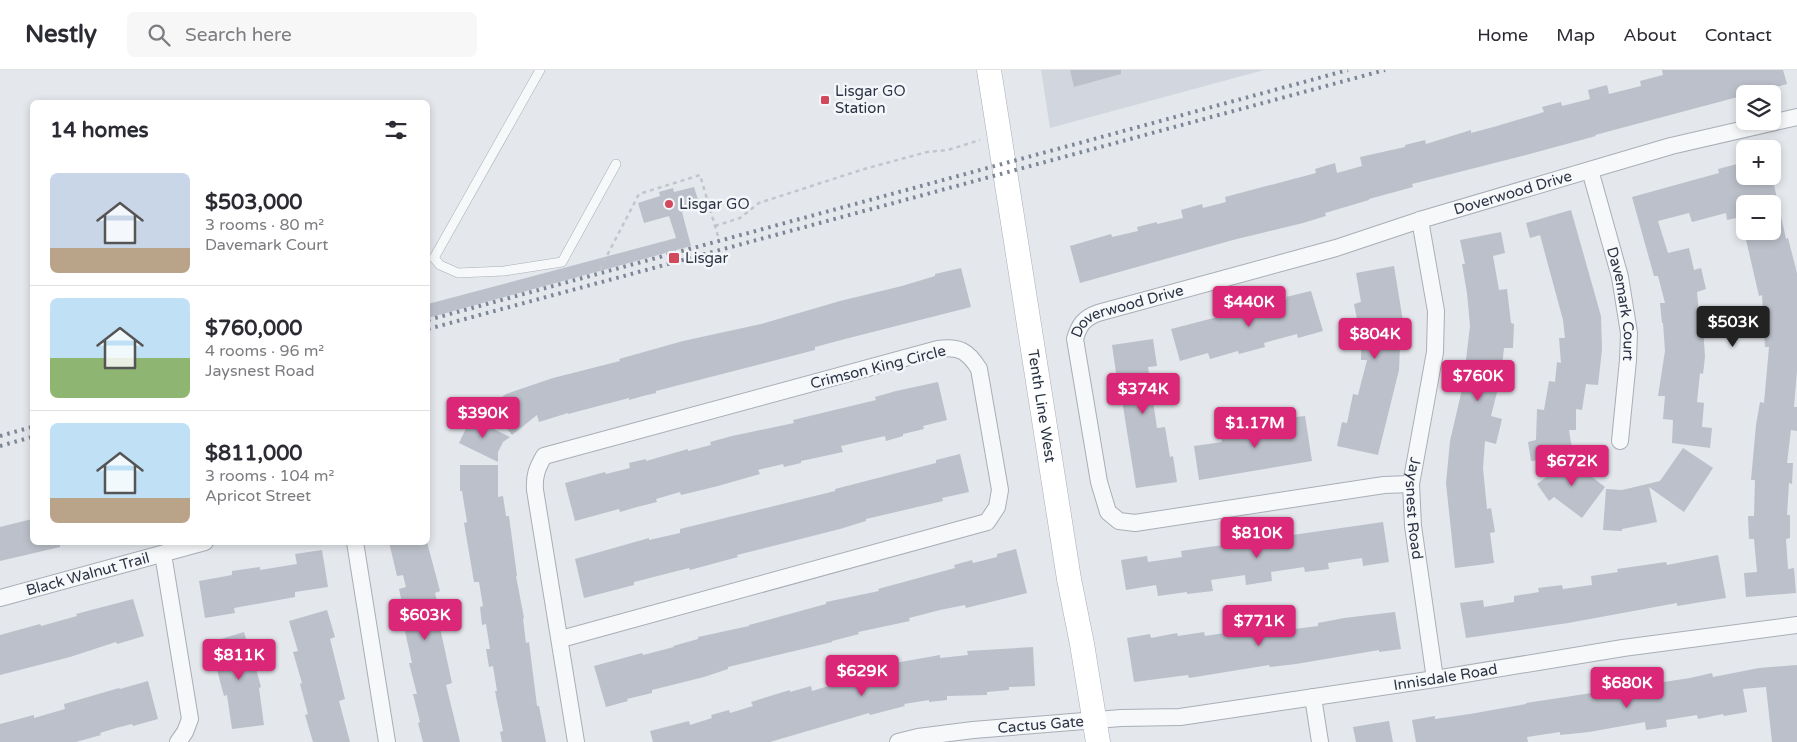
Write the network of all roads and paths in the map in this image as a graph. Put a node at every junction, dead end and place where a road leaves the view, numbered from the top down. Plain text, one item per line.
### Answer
1 (540, 70) edge
2 (989, 70) edge
3 (1797, 117) edge
4 (982, 140) dead end
5 (616, 164) dead end
6 (1590, 170) junction
7 (1420, 220) junction
8 (715, 226) junction
9 (718, 236) dead end
10 (600, 269) dead end
11 (1620, 441) dead end
12 (1411, 484) junction
13 (194, 545) edge
14 (355, 545) edge
15 (163, 554) junction
16 (0, 598) edge
17 (1797, 626) edge
18 (561, 639) junction
19 (1435, 680) junction
20 (1313, 697) junction
21 (1096, 731) edge
22 (178, 742) edge
23 (387, 742) edge
24 (576, 742) edge
25 (898, 742) edge
26 (1320, 742) edge

1 - 5 lane
2 - 21 street, Tenth Line West
3 - 6 street, Doverwood Drive
4 - 8 path
6 - 7 street, Doverwood Drive
6 - 11 street, Davemark Court
7 - 12 street, Jaysnest Road
7 - 12 street, Doverwood Drive
8 - 9 path
8 - 10 path
12 - 19 street, Jaysnest Road
13 - 15 street, Black Walnut Trail
14 - 23 street
15 - 16 street, Black Walnut Trail
15 - 22 street
17 - 19 street, Innisdale Road
18 - 18 street, Crimson King Circle
18 - 24 street
19 - 20 street, Innisdale Road
20 - 21 street, Innisdale Road
20 - 26 street
21 - 25 street, Cactus Gate

